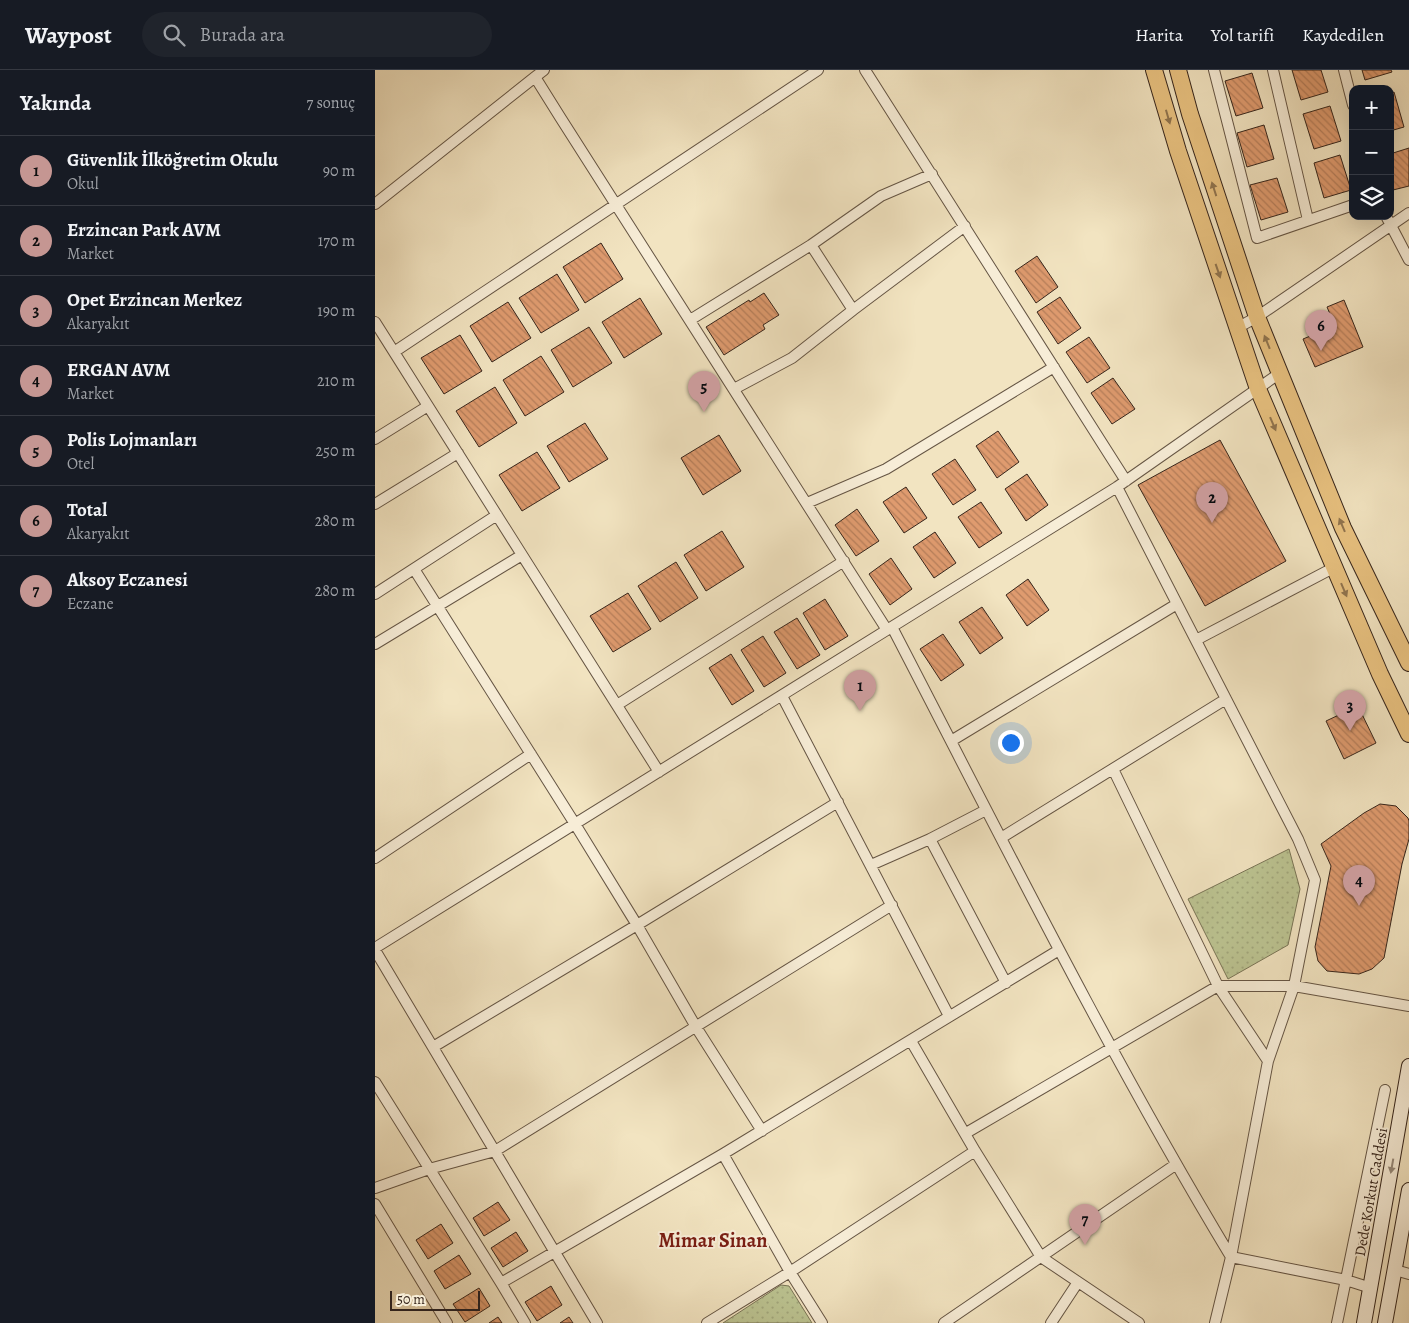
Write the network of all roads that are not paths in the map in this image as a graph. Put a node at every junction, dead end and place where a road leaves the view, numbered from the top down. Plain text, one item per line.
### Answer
1 (817, 70) edge
2 (865, 70) edge
3 (1154, 70) edge
4 (1177, 70) edge
5 (1214, 70) edge
6 (1273, 70) edge
7 (1344, 70) edge
8 (539, 73) edge
9 (1349, 89) edge
10 (932, 174) junction
11 (375, 204) edge
12 (615, 204) junction
13 (1349, 206) edge
14 (1409, 213) edge
15 (1308, 220) junction
16 (1388, 221) edge
17 (965, 226) junction
18 (811, 245) junction
19 (1409, 260) edge
20 (853, 310) junction
21 (1257, 316) junction
22 (690, 320) junction
23 (375, 322) edge
24 (1237, 328) junction
25 (394, 352) junction
26 (1054, 367) junction
27 (1279, 372) junction
28 (1258, 388) junction
29 (734, 389) junction
30 (428, 406) junction
31 (375, 439) edge
32 (458, 453) junction
33 (1122, 484) junction
34 (807, 503) junction
35 (375, 504) edge
36 (497, 515) junction
37 (522, 555) junction
38 (844, 561) junction
39 (1335, 568) junction
40 (414, 569) junction
41 (375, 594) edge
42 (1177, 604) junction
43 (438, 606) junction
44 (890, 629) junction
45 (1196, 640) junction
46 (375, 644) edge
47 (1409, 663) edge
48 (782, 696) junction
49 (1226, 699) junction
50 (617, 705) junction
51 (1409, 734) edge
52 (951, 741) junction
53 (531, 754) junction
54 (1113, 769) junction
55 (659, 772) junction
56 (838, 802) junction
57 (986, 810) junction
58 (575, 824) junction
59 (930, 838) junction
60 (1001, 838) junction
61 (375, 858) edge
62 (871, 865) junction
63 (892, 905) junction
64 (637, 925) junction
65 (375, 949) edge
66 (1059, 950) junction
67 (1006, 983) junction
68 (1218, 986) junction
69 (1294, 986) junction
70 (1409, 1006) edge
71 (949, 1016) junction
72 (696, 1027) junction
73 (911, 1041) junction
74 (433, 1047) junction
75 (1111, 1049) junction
76 (1268, 1061) junction
77 (1409, 1066) edge
78 (375, 1082) edge
79 (1385, 1090) dead end
80 (762, 1131) junction
81 (965, 1133) junction
82 (495, 1151) junction
83 (975, 1151) junction
84 (723, 1154) junction
85 (1175, 1165) junction
86 (429, 1168) junction
87 (375, 1188) edge
88 (1409, 1190) edge
89 (375, 1204) edge
90 (555, 1251) junction
91 (1041, 1257) junction
92 (1231, 1257) junction
93 (790, 1272) junction
94 (1402, 1272) edge
95 (1346, 1280) junction
96 (1079, 1282) junction
97 (501, 1283) junction
98 (1371, 1288) junction
99 (447, 1323) edge
100 (525, 1323) edge
101 (597, 1323) edge
102 (707, 1323) edge
103 (822, 1323) edge
104 (944, 1323) edge
105 (1051, 1323) edge
106 (1139, 1323) edge
107 (1215, 1323) edge
108 (1337, 1323) edge
109 (1363, 1323) edge
110 (1385, 1323) edge

1 - 12 street
2 - 10 street
3 -> 24 main road
21 -> 4 main road
5 - 15 street
6 - 15 street
7 - 9 street
8 - 11 street
8 - 12 street
10 - 17 street
10 - 18 street
12 - 22 street
12 - 25 street
13 - 15 street
14 - 16 street
16 - 19 street
16 - 21 street
17 - 20 street
17 - 26 street
18 - 20 street
18 - 22 street
20 - 29 street
21 - 24 street
27 -> 21 main road
22 - 29 street
23 - 25 street
24 - 28 main road
25 - 30 street
26 - 33 street
26 - 34 street
27 - 28 street
47 -> 27 main road
28 - 33 street
28 -> 39 main road
29 - 34 street
30 - 31 street
30 - 32 street
32 - 35 street
32 - 36 street
33 - 42 street
33 - 44 street
34 - 38 street
36 - 37 street
36 - 40 street
37 - 43 street
37 - 50 street
38 - 44 street
38 - 50 street
39 - 45 street
39 -> 51 main road
40 - 41 street
40 - 43 street
42 - 45 street
42 - 52 street
43 - 46 street
43 - 53 street
44 - 48 street
44 - 52 street
45 - 49 street
48 - 55 street
48 - 56 street
49 - 54 street
49 - 69 street
50 - 55 street
52 - 57 street
53 - 58 street
53 - 61 street
54 - 60 street
54 - 68 street
55 - 58 street
56 - 62 street
56 - 64 street
57 - 59 street
57 - 60 street
58 - 64 street
58 - 65 street
59 - 62 street
59 - 67 street
60 - 66 street
62 - 63 street
63 - 71 street
63 - 72 street
64 - 72 street
64 - 74 street
65 - 74 street
66 - 67 street
66 - 75 street
67 - 71 street
68 - 69 street
68 - 75 street
68 - 76 street
69 - 70 street
69 - 76 street
71 - 73 street
72 - 80 street
72 - 82 street
73 - 80 street
73 - 81 street
74 - 82 street
75 - 81 street
75 - 85 street
76 - 92 street
77 -> 98 main road, Dede Korkut Caddesi
78 - 86 street
79 - 95 street
80 - 84 street
81 - 83 street
82 - 86 street
82 - 90 street
83 - 91 street
83 - 93 street
84 - 90 street
84 - 93 street
85 - 91 street
85 - 92 street
86 - 87 street
86 - 97 street
88 - 94 main road
89 - 99 street
90 - 97 street
90 - 101 street
91 - 96 street
91 - 104 street
92 - 95 street
92 - 107 street
93 - 102 street
93 - 103 street
94 - 110 main road
95 - 98 street
95 - 108 street
96 - 105 street
96 - 106 street
97 - 100 street
98 - 109 main road, Dede Korkut Caddesi

